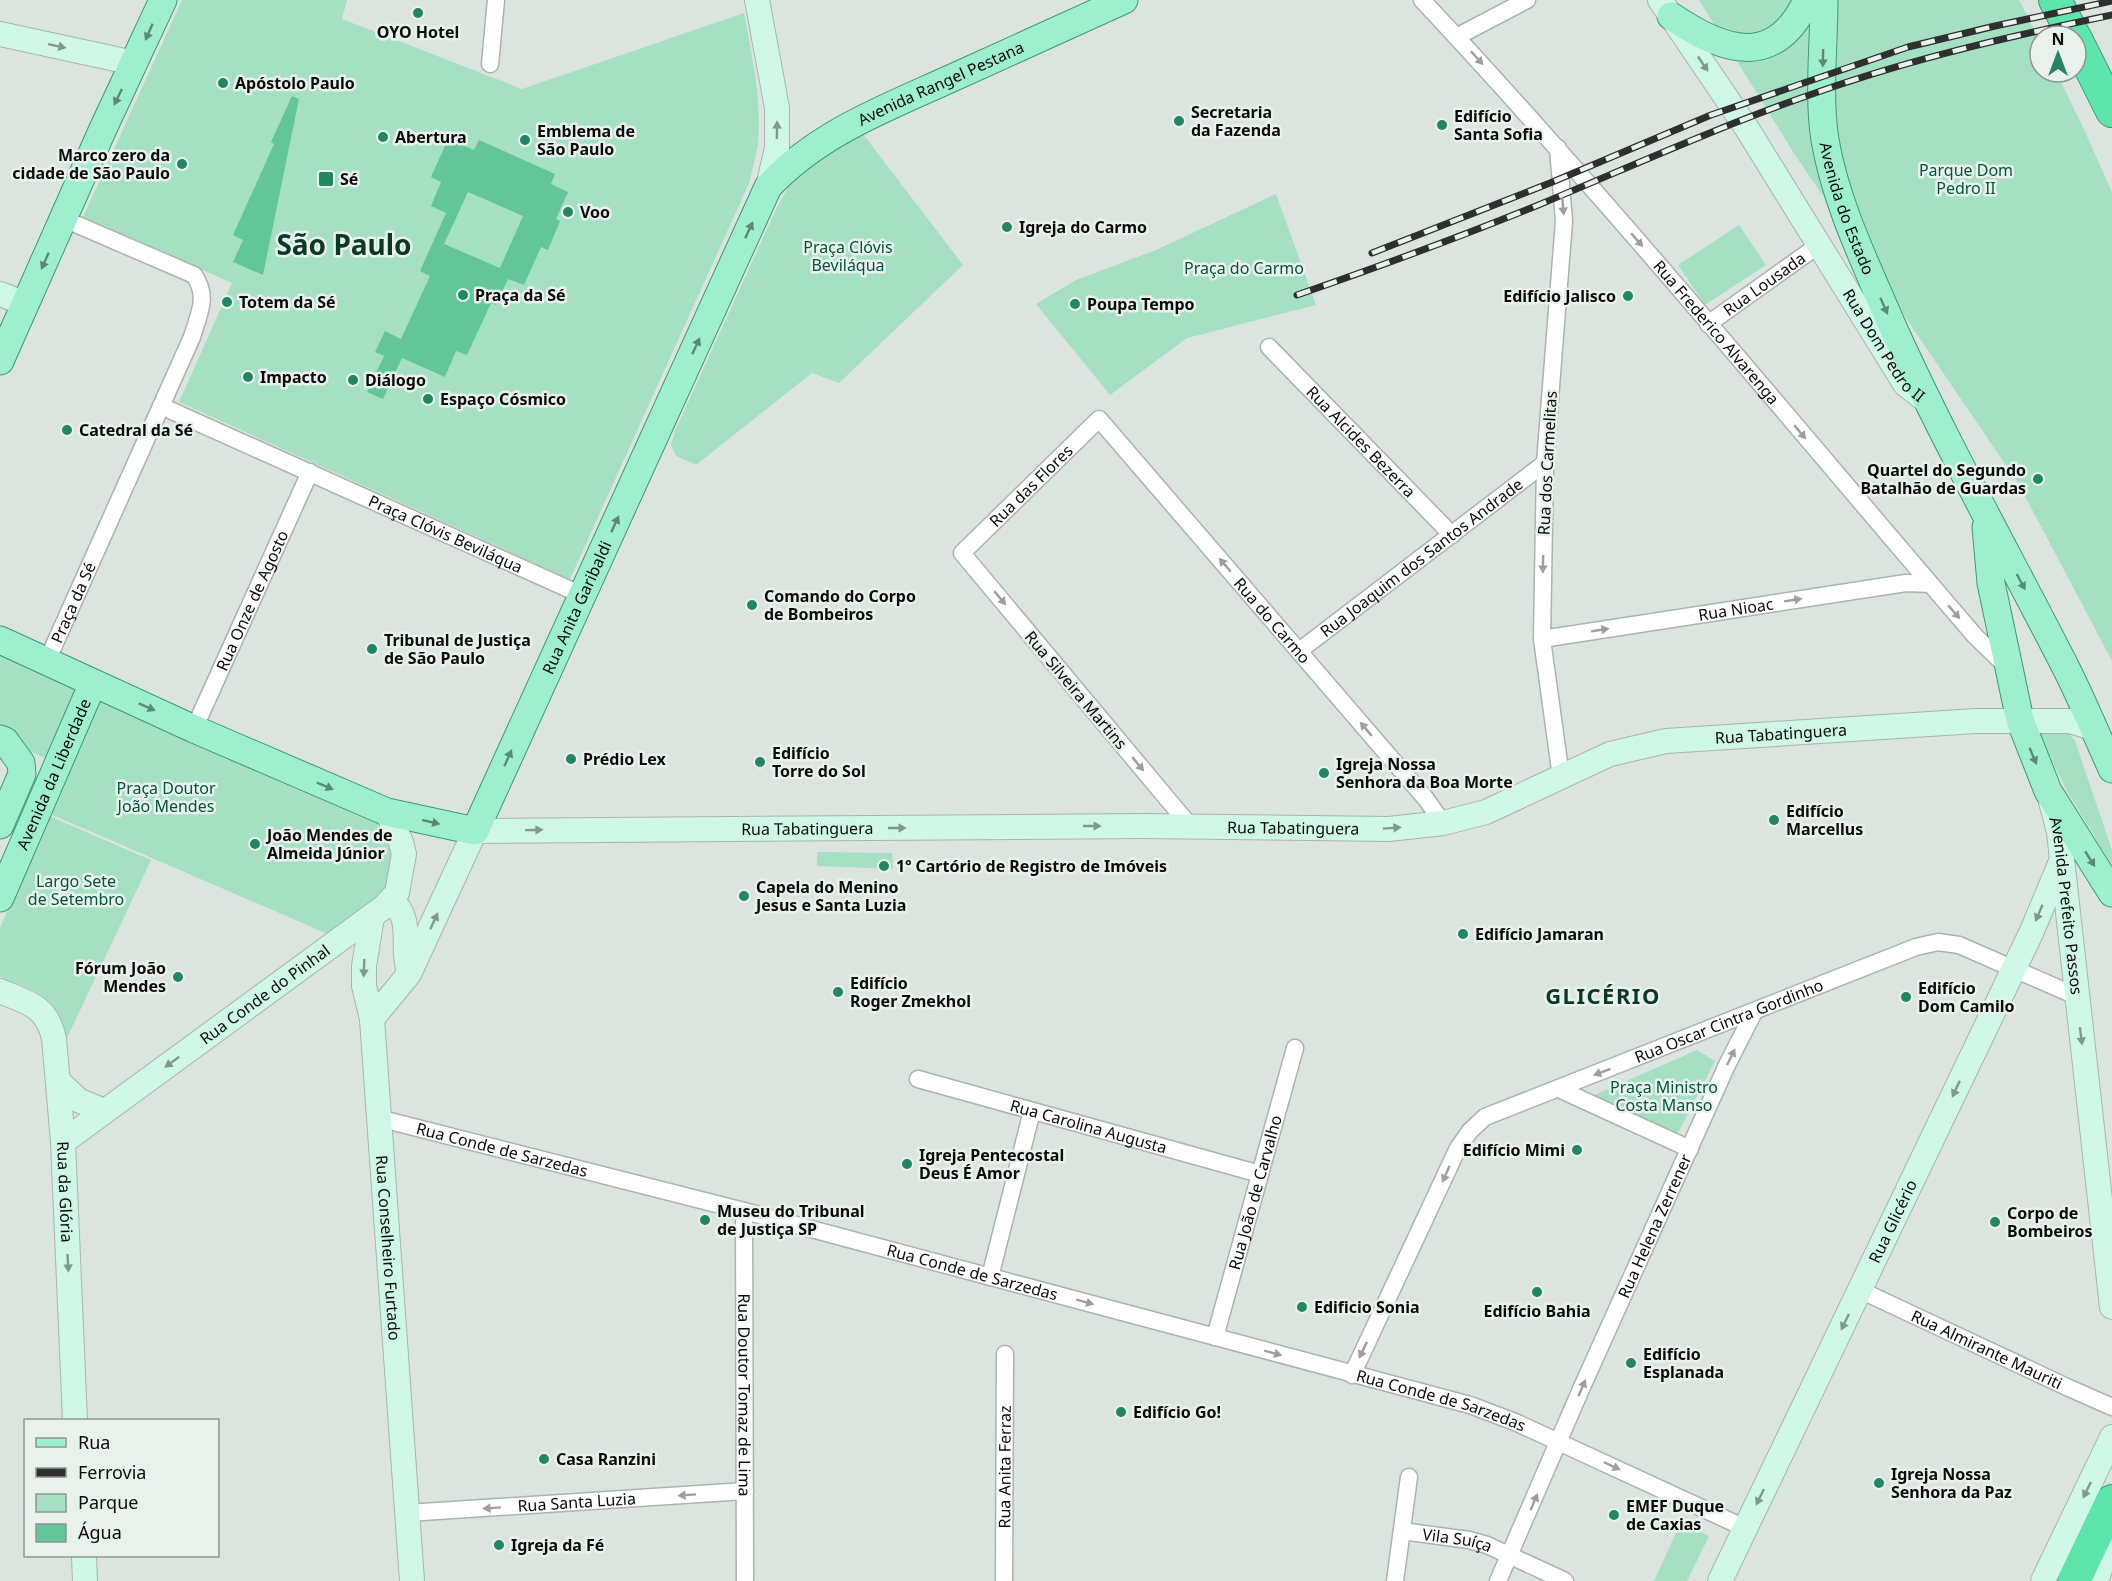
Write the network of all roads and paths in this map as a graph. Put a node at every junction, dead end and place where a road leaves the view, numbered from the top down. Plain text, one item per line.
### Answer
1 (163, 0) edge
2 (496, 0) edge
3 (757, 0) edge
4 (1080, 0) edge
5 (1124, 0) edge
6 (1422, 0) edge
7 (1527, 0) edge
8 (1807, 0) edge
9 (1824, 0) edge
10 (2055, 0) edge
11 (1666, 8) edge
12 (2068, 24) edge
13 (0, 34) edge
14 (1458, 36) junction
15 (1034, 41) junction
16 (134, 63) junction
17 (490, 64) dead end
18 (2088, 64) edge
19 (2112, 111) edge
20 (1558, 148) junction
21 (768, 187) junction
22 (64, 219) junction
23 (1820, 244) junction
24 (0, 294) edge
25 (26, 304) junction
26 (1708, 324) junction
27 (1269, 347) dead end
28 (0, 361) edge
29 (1928, 402) junction
30 (161, 406) junction
31 (1099, 419) joint
32 (1545, 464) junction
33 (310, 472) junction
34 (1984, 511) junction
35 (1452, 535) junction
36 (962, 553) joint
37 (1930, 584) junction
38 (582, 595) junction
39 (1542, 639) junction
40 (0, 640) edge
41 (1299, 651) junction
42 (47, 661) junction
43 (2008, 668) junction
44 (93, 683) junction
45 (2020, 720) junction
46 (2093, 728) junction
47 (194, 729) junction
48 (0, 739) edge
49 (2112, 769) edge
50 (1561, 777) junction
51 (2048, 791) junction
52 (387, 812) junction
53 (1443, 823) junction
54 (0, 825) edge
55 (1190, 826) junction
56 (475, 831) junction
57 (2062, 859) junction
58 (2112, 893) edge
59 (0, 898) edge
60 (391, 900) junction
61 (372, 917) junction
62 (2013, 969) junction
63 (409, 974) junction
64 (0, 991) edge
65 (2076, 996) junction
66 (1754, 1012) junction
67 (372, 1019) junction
68 (1295, 1048) dead end
69 (918, 1079) dead end
70 (58, 1081) junction
71 (1559, 1089) junction
72 (104, 1111) junction
73 (1032, 1111) junction
74 (378, 1118) junction
75 (63, 1142) junction
76 (1690, 1149) junction
77 (1260, 1174) junction
78 (744, 1211) junction
79 (990, 1276) junction
80 (1860, 1290) junction
81 (2112, 1307) edge
82 (1215, 1337) junction
83 (1005, 1354) dead end
84 (1352, 1375) junction
85 (2112, 1407) edge
86 (75, 1419) edge
87 (2112, 1437) edge
88 (1559, 1442) junction
89 (1409, 1477) dead end
90 (745, 1491) junction
91 (2112, 1501) edge
92 (407, 1513) junction
93 (2112, 1525) edge
94 (1745, 1528) junction
95 (1402, 1531) junction
96 (1511, 1555) junction
97 (84, 1557) edge
98 (85, 1581) edge
99 (412, 1581) edge
100 (745, 1581) edge
101 (1004, 1581) edge
102 (1395, 1581) edge
103 (1498, 1581) edge
104 (1565, 1581) edge
105 (1720, 1581) edge
106 (2043, 1581) edge
107 (2074, 1581) edge
108 (2096, 1581) edge

1 -> 16 main road
2 - 17 street
21 -> 3 street
4 - 15 main road
5 - 15 main road, Avenida Rangel Pestana
6 - 14 street, Rua Frederico Alvarenga
7 - 14 street
8 - 11 main road
9 -> 29 main road, Avenida do Estado
10 - 12 highway
11 -> 23 street, Rua Dom Pedro II
13 -> 16 street
14 -> 20 street, Rua Frederico Alvarenga
15 - 21 main road, Avenida Rangel Pestana
16 -> 22 main road
18 - 19 highway
20 -> 26 street, Rua Frederico Alvarenga
20 -> 32 street, Rua dos Carmelitas
38 -> 21 main road, Rua Anita Garibaldi
22 -> 25 main road
22 - 30 street, Praça da Sé
23 - 26 street, Rua Lousada
23 - 29 street, Rua Dom Pedro II
24 - 25 street
25 - 28 main road
26 -> 37 street, Rua Frederico Alvarenga
27 - 35 street, Rua Alcides Bezerra
29 - 34 main road, Rua Dom Pedro II
30 - 33 street, Praça Clóvis Beviláqua
30 - 42 street, Praça da Sé
31 - 36 street, Rua das Flores
41 -> 31 street, Rua do Carmo
32 - 35 street, Rua Joaquim dos Santos Andrade
32 -> 39 street, Rua dos Carmelitas
33 - 38 street, Praça Clóvis Beviláqua
33 - 47 street, Rua Onze de Agosto
34 - 43 main road, Avenida Prefeito Passos
34 -> 46 main road, Rua Dom Pedro II
35 - 41 street, Rua Joaquim dos Santos Andrade
36 -> 55 street, Rua Silveira Martins
39 -> 37 street, Rua Nioac
37 -> 43 street, Rua Frederico Alvarenga
56 -> 38 main road, Rua Anita Garibaldi
39 - 50 street, Rua dos Carmelitas
40 - 42 main road
53 -> 41 street, Rua do Carmo
42 - 44 main road
43 - 45 main road, Avenida Prefeito Passos
44 -> 47 main road
44 - 59 main road, Avenida da Liberdade
45 - 46 street, Rua Tabatinguera
45 - 50 street, Rua Tabatinguera
45 -> 51 main road, Avenida Prefeito Passos
46 - 49 main road, Rua Dom Pedro II
47 -> 52 main road
48 - 54 main road, Avenida da Liberdade
50 - 53 street, Rua Tabatinguera
51 - 57 street, Avenida Prefeito Passos
51 -> 58 main road
52 -> 56 main road
52 - 60 street, Rua Conde do Pinhal
55 -> 53 street, Rua Tabatinguera
56 -> 55 street, Rua Tabatinguera
63 -> 56 street, Rua Anita Garibaldi
57 -> 62 street, Rua Glicério
57 - 65 street, Avenida Prefeito Passos
60 - 61 street, Rua Conde do Pinhal
60 - 63 street
61 -> 67 street, Rua Conselheiro Furtado
61 -> 72 street, Rua Conde do Pinhal
62 - 65 street, Rua Oscar Cintra Gordinho
62 - 66 street, Rua Oscar Cintra Gordinho
62 -> 80 street, Rua Glicério
63 - 67 street, Rua Anita Garibaldi
64 - 70 street, Rua da Glória
65 -> 81 street, Avenida Prefeito Passos
66 -> 71 street, Rua Oscar Cintra Gordinho
76 -> 66 street, Rua Helena Zerrener
67 - 74 street, Rua Conselheiro Furtado
68 - 77 street, Rua João de Carvalho
69 - 73 street, Rua Carolina Augusta
70 - 72 street
70 - 75 street, Rua da Glória
71 - 76 street
71 -> 84 street, Rua Oscar Cintra Gordinho
72 - 75 street, Rua Conde do Pinhal
73 - 77 street, Rua Carolina Augusta
73 - 79 street
74 - 78 street, Rua Conde de Sarzedas
74 - 92 street, Rua Conselheiro Furtado
75 -> 86 street, Rua da Glória
88 -> 76 street, Rua Helena Zerrener
77 - 82 street, Rua João de Carvalho
78 - 79 street, Rua Conde de Sarzedas
78 - 90 street, Rua Doutor Tomaz de Lima
79 -> 82 street, Rua Conde de Sarzedas
80 - 85 street, Rua Almirante Mauriti
80 -> 94 street, Rua Glicério
82 -> 84 street, Rua Conde de Sarzedas
83 - 101 street, Rua Anita Ferraz
84 - 88 street, Rua Conde de Sarzedas
87 -> 106 street
88 -> 94 street, Rua Conde de Sarzedas
96 -> 88 street, Rua Helena Zerrener
89 - 95 street, Vila Suíça
90 -> 92 street, Rua Santa Luzia
90 - 100 street, Rua Doutor Tomaz de Lima
91 - 107 highway
92 - 99 street, Rua Conselheiro Furtado
93 - 108 street
94 - 105 street, Rua Glicério
95 - 96 street, Vila Suíça
95 - 102 street, Vila Suíça
96 - 103 street, Rua Helena Zerrener
96 - 104 street, Vila Suíça
97 - 98 street

